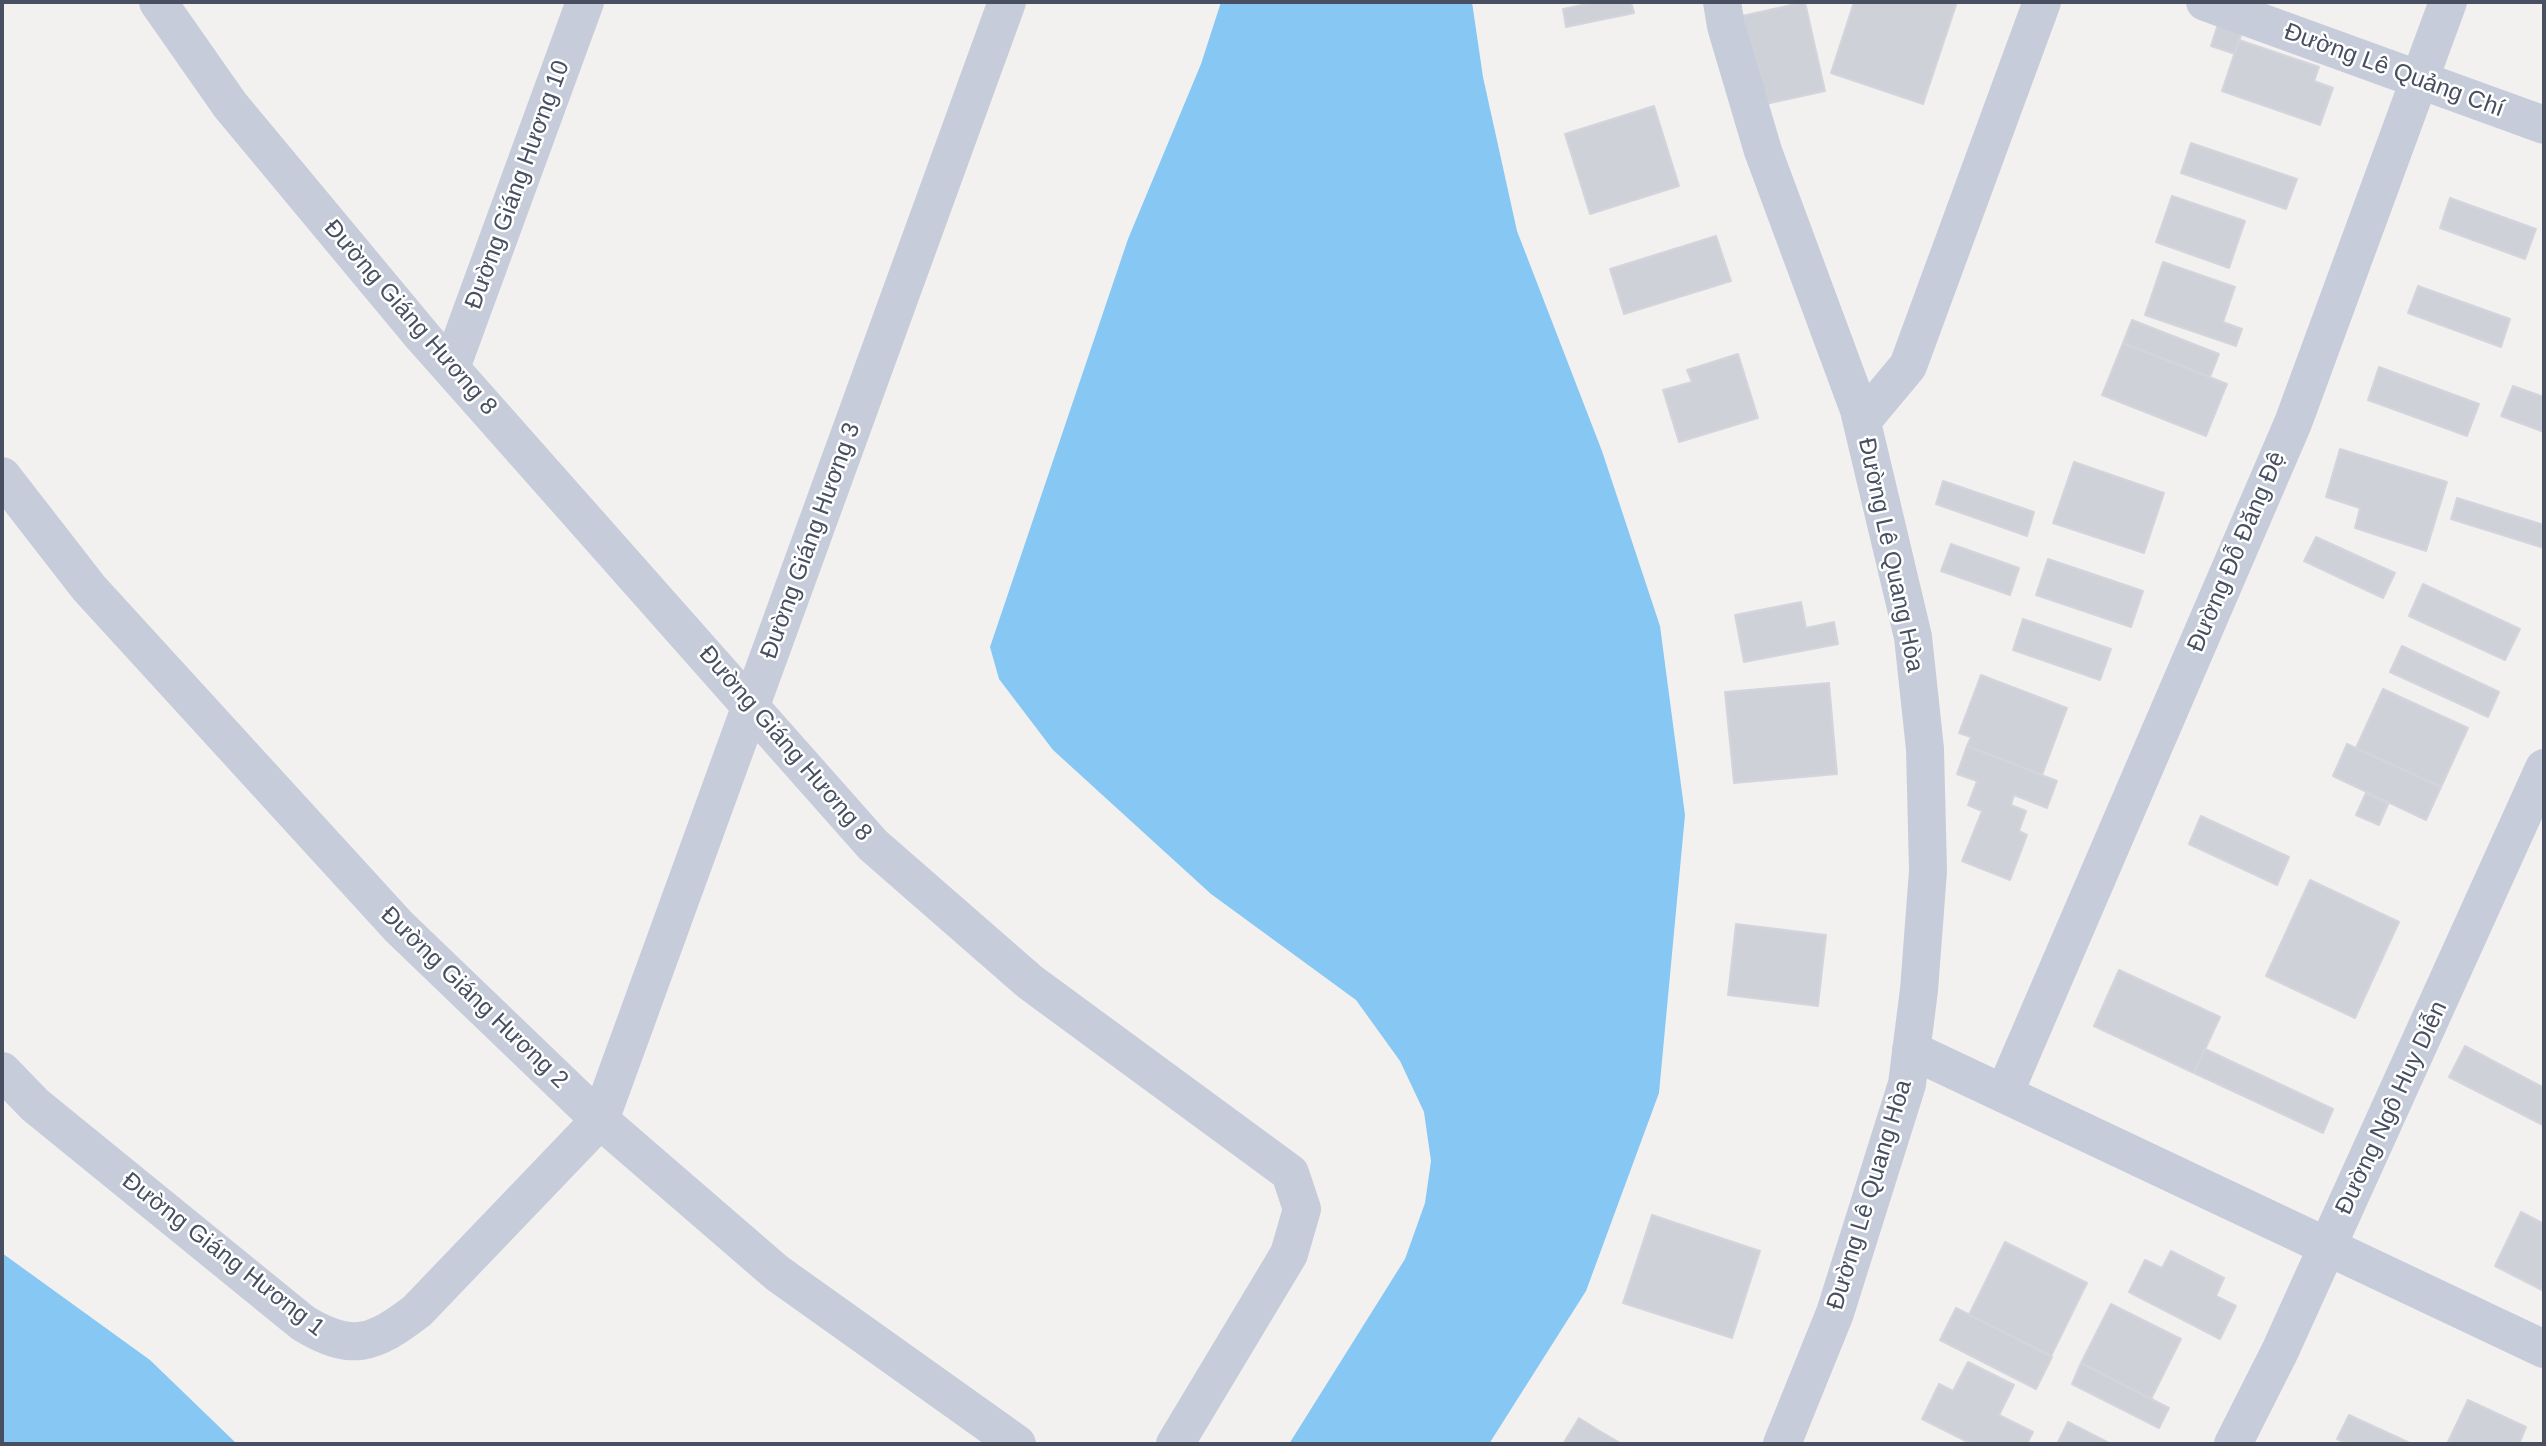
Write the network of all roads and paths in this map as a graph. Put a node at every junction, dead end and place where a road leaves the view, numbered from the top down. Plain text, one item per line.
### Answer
1 (585, 2) edge
2 (1007, 2) edge
3 (1722, 2) edge
4 (2042, 2) edge
5 (2205, 2) edge
6 (2448, 2) edge
7 (160, 3) edge
8 (2419, 80) junction
9 (2544, 125) edge
10 (451, 368) junction
11 (1862, 421) junction
12 (2, 476) edge
13 (752, 705) junction
14 (2544, 768) edge
15 (1911, 1050) junction
16 (2, 1071) edge
17 (2004, 1094) junction
18 (600, 1120) junction
19 (2328, 1246) junction
20 (2544, 1349) edge
21 (1017, 1444) edge
22 (1175, 1444) edge
23 (1782, 1444) edge
24 (2233, 1444) edge

1 - 10 street, Đường Giáng Hương 10
2 - 13 street, Đường Giáng Hương 3
3 - 11 street, Đường Lê Quang Hòa
4 - 11 street
5 - 8 street, Đường Lê Quảng Chí
6 - 8 street, Đường Đỗ Đăng Đệ
7 - 10 street, Đường Giáng Hương 8
8 - 9 street, Đường Lê Quảng Chí
8 - 17 street, Đường Đỗ Đăng Đệ
10 - 13 street, Đường Giáng Hương 8
11 - 15 street, Đường Lê Quang Hòa
12 - 18 street, Đường Giáng Hương 2
13 - 18 street, Đường Giáng Hương 3
13 - 22 street, Đường Giáng Hương 8
14 - 19 street, Đường Ngô Huy Diễn
15 - 17 street
15 - 23 street, Đường Lê Quang Hòa
16 - 18 street, Đường Giáng Hương 1
17 - 19 street
18 - 21 street, Đường Giáng Hương 2
19 - 20 street
19 - 24 street, Đường Ngô Huy Diễn

